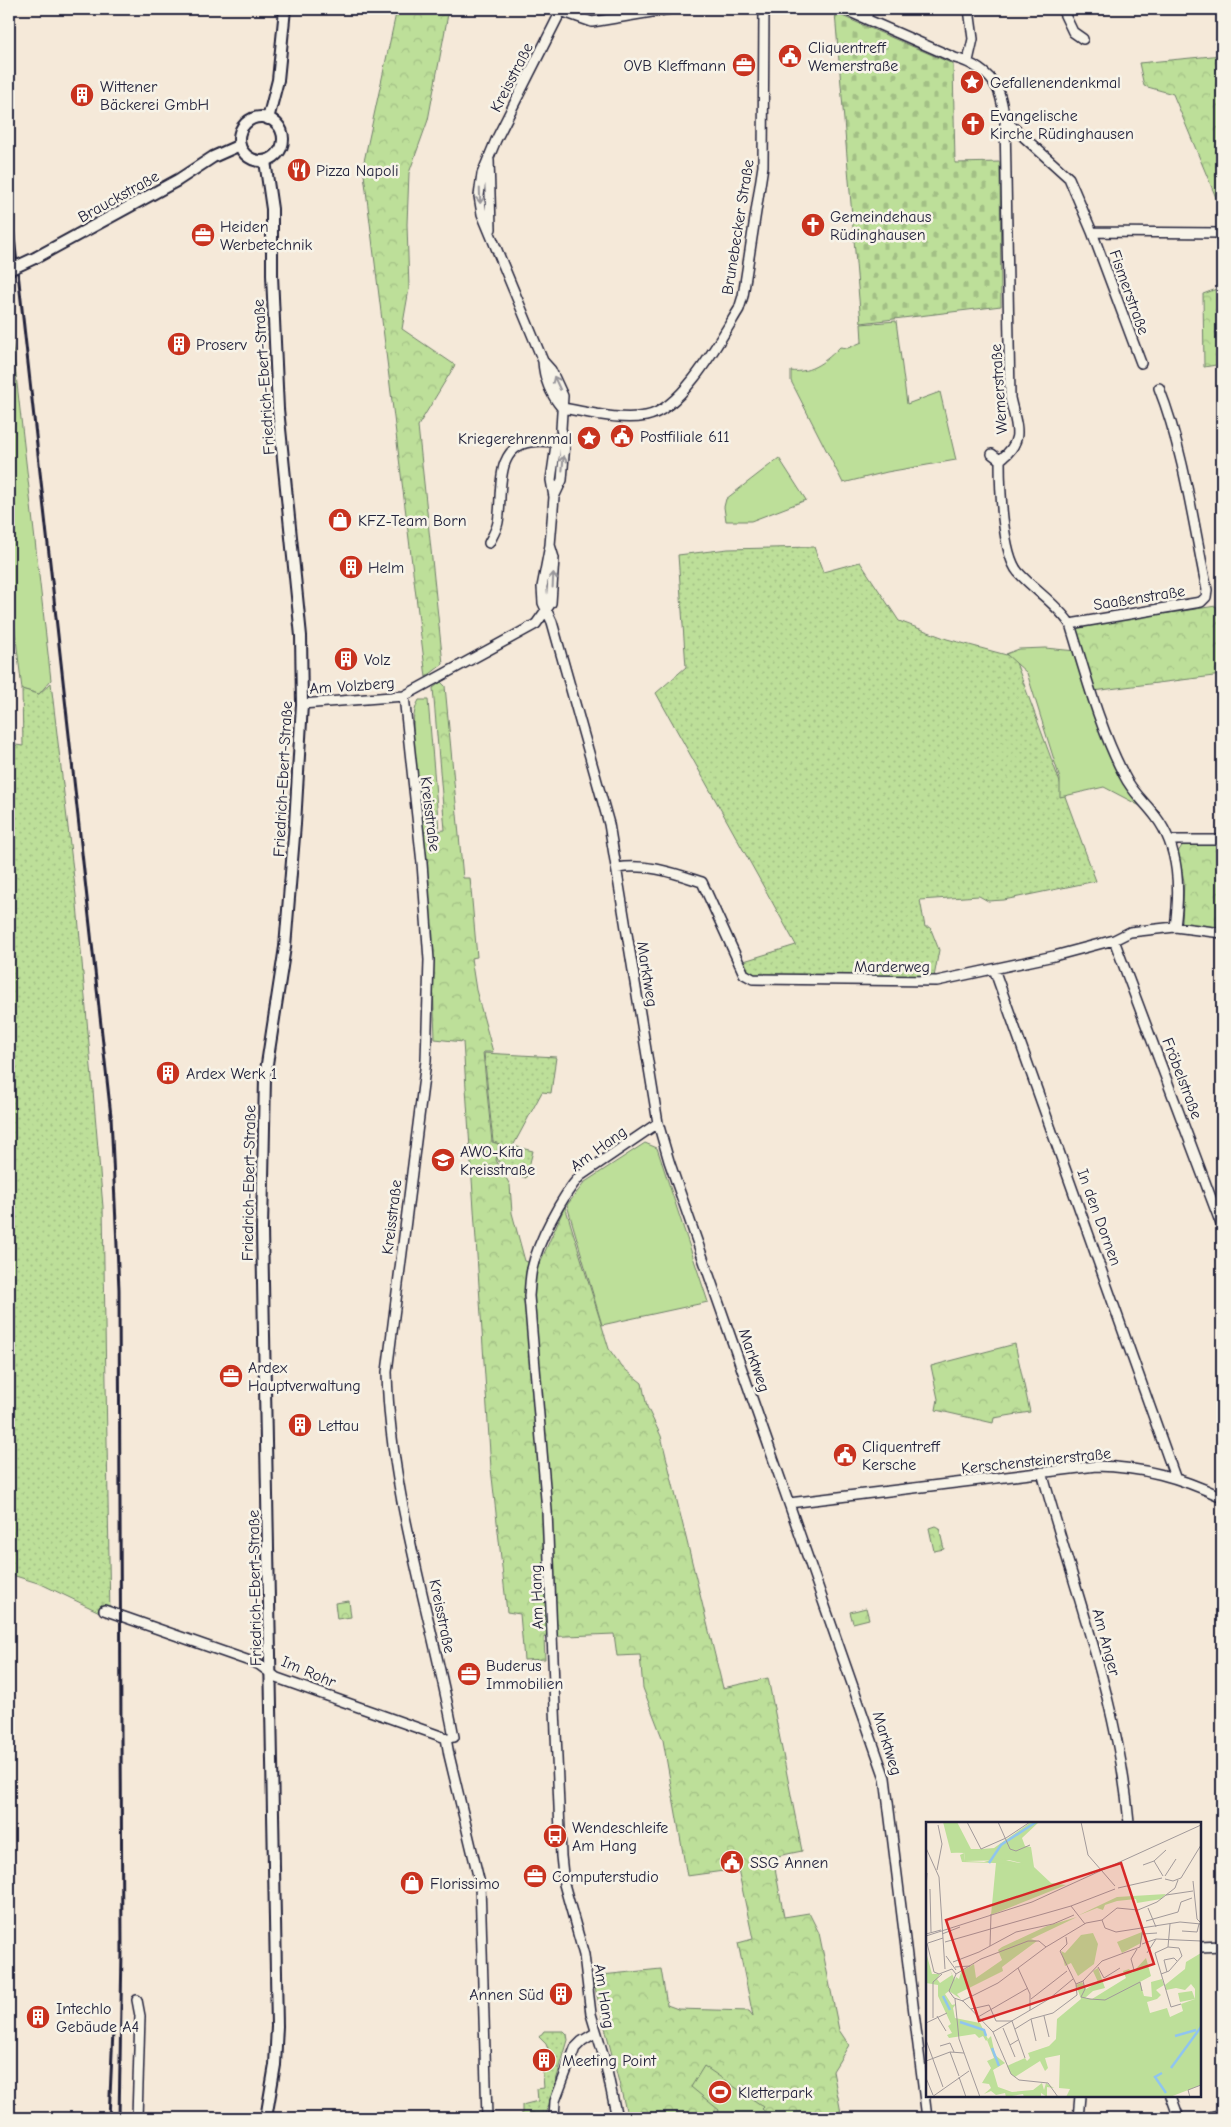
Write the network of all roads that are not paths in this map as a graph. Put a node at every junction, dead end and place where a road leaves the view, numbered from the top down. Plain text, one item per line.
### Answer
1 (285, 9) edge
2 (670, 9) edge
3 (764, 9) edge
4 (843, 9) edge
5 (869, 9) edge
6 (969, 9) edge
7 (1062, 9) edge
8 (562, 10) edge
9 (866, 19) junction
10 (1083, 39) dead end
11 (968, 61) junction
12 (268, 119) junction
13 (1005, 120) junction
14 (240, 145) junction
15 (265, 161) junction
16 (1092, 232) junction
17 (1222, 233) edge
18 (9, 270) edge
19 (1141, 363) dead end
20 (1159, 388) dead end
21 (562, 408) junction
22 (560, 443) junction
23 (992, 454) dead end
24 (1000, 460) junction
25 (489, 543) dead end
26 (546, 613) junction
27 (1070, 624) junction
28 (404, 696) junction
29 (302, 704) junction
30 (1169, 840) junction
31 (1222, 840) edge
32 (617, 868) junction
33 (1175, 927) junction
34 (1222, 933) edge
35 (1114, 940) junction
36 (994, 969) junction
37 (658, 1124) junction
38 (1222, 1227) edge
39 (1042, 1472) junction
40 (1175, 1476) junction
41 (1222, 1497) edge
42 (790, 1504) junction
43 (104, 1610) dead end
44 (271, 1672) junction
45 (446, 1738) junction
46 (1129, 1822) edge
47 (1222, 1946) edge
48 (1201, 1947) edge
49 (137, 2000) dead end
50 (595, 2033) junction
51 (1080, 2097) edge
52 (1171, 2097) edge
53 (1222, 2114) edge
54 (137, 2118) edge
55 (266, 2118) edge
56 (487, 2118) edge
57 (554, 2118) edge
58 (617, 2118) edge
59 (927, 2118) edge
60 (1078, 2118) edge
61 (1179, 2118) edge
62 (1206, 2118) edge

1 - 12 street
2 - 8 street
3 - 21 street, Brunebecker Straße
4 - 9 street, Wemerstraße
5 - 9 street
6 - 11 street
7 - 10 street
8 - 21 street, Kreisstraße
9 - 11 street, Wemerstraße
11 - 13 street, Wemerstraße
12 - 14 street
12 - 15 street
13 - 16 street, Fismerstraße
13 - 24 street, Wemerstraße
14 - 15 street
14 - 18 street, Brauckstraße, bridge
15 - 29 street, Friedrich-Ebert-Straße
16 - 17 street, Fismerstraße
16 - 19 street, Fismerstraße
20 - 27 street, Saaßenstraße
21 - 22 street
22 - 25 street
22 - 26 street
23 - 24 street
24 - 27 street
26 - 28 street
26 - 32 street, Marktweg
27 - 30 street
28 - 29 street, Am Volzberg
28 - 45 street, Kreisstraße
29 - 44 street, Friedrich-Ebert-Straße
30 - 31 street
30 - 33 street
32 - 36 street, Marderweg
32 - 37 street, Marktweg
33 - 34 street, Marderweg
33 - 35 street, Marderweg
35 - 36 street, Marderweg
35 - 38 street, Fröbelstraße
36 - 40 street, In den Dornen
37 - 42 street, Marktweg
37 - 50 street, Am Hang
39 - 40 street, Kerschensteinerstraße
39 - 42 street, Kerschensteinerstraße
39 - 46 street, Am Anger
40 - 41 street, Kerschensteinerstraße
42 - 59 street, Marktweg
43 - 44 street, Im Rohr
44 - 45 street, Im Rohr
44 - 55 street, Friedrich-Ebert-Straße
45 - 56 street, Kreisstraße
47 - 48 street
49 - 54 street
50 - 57 street
50 - 58 street, Am Hang
51 - 60 street
52 - 61 street
53 - 62 street

